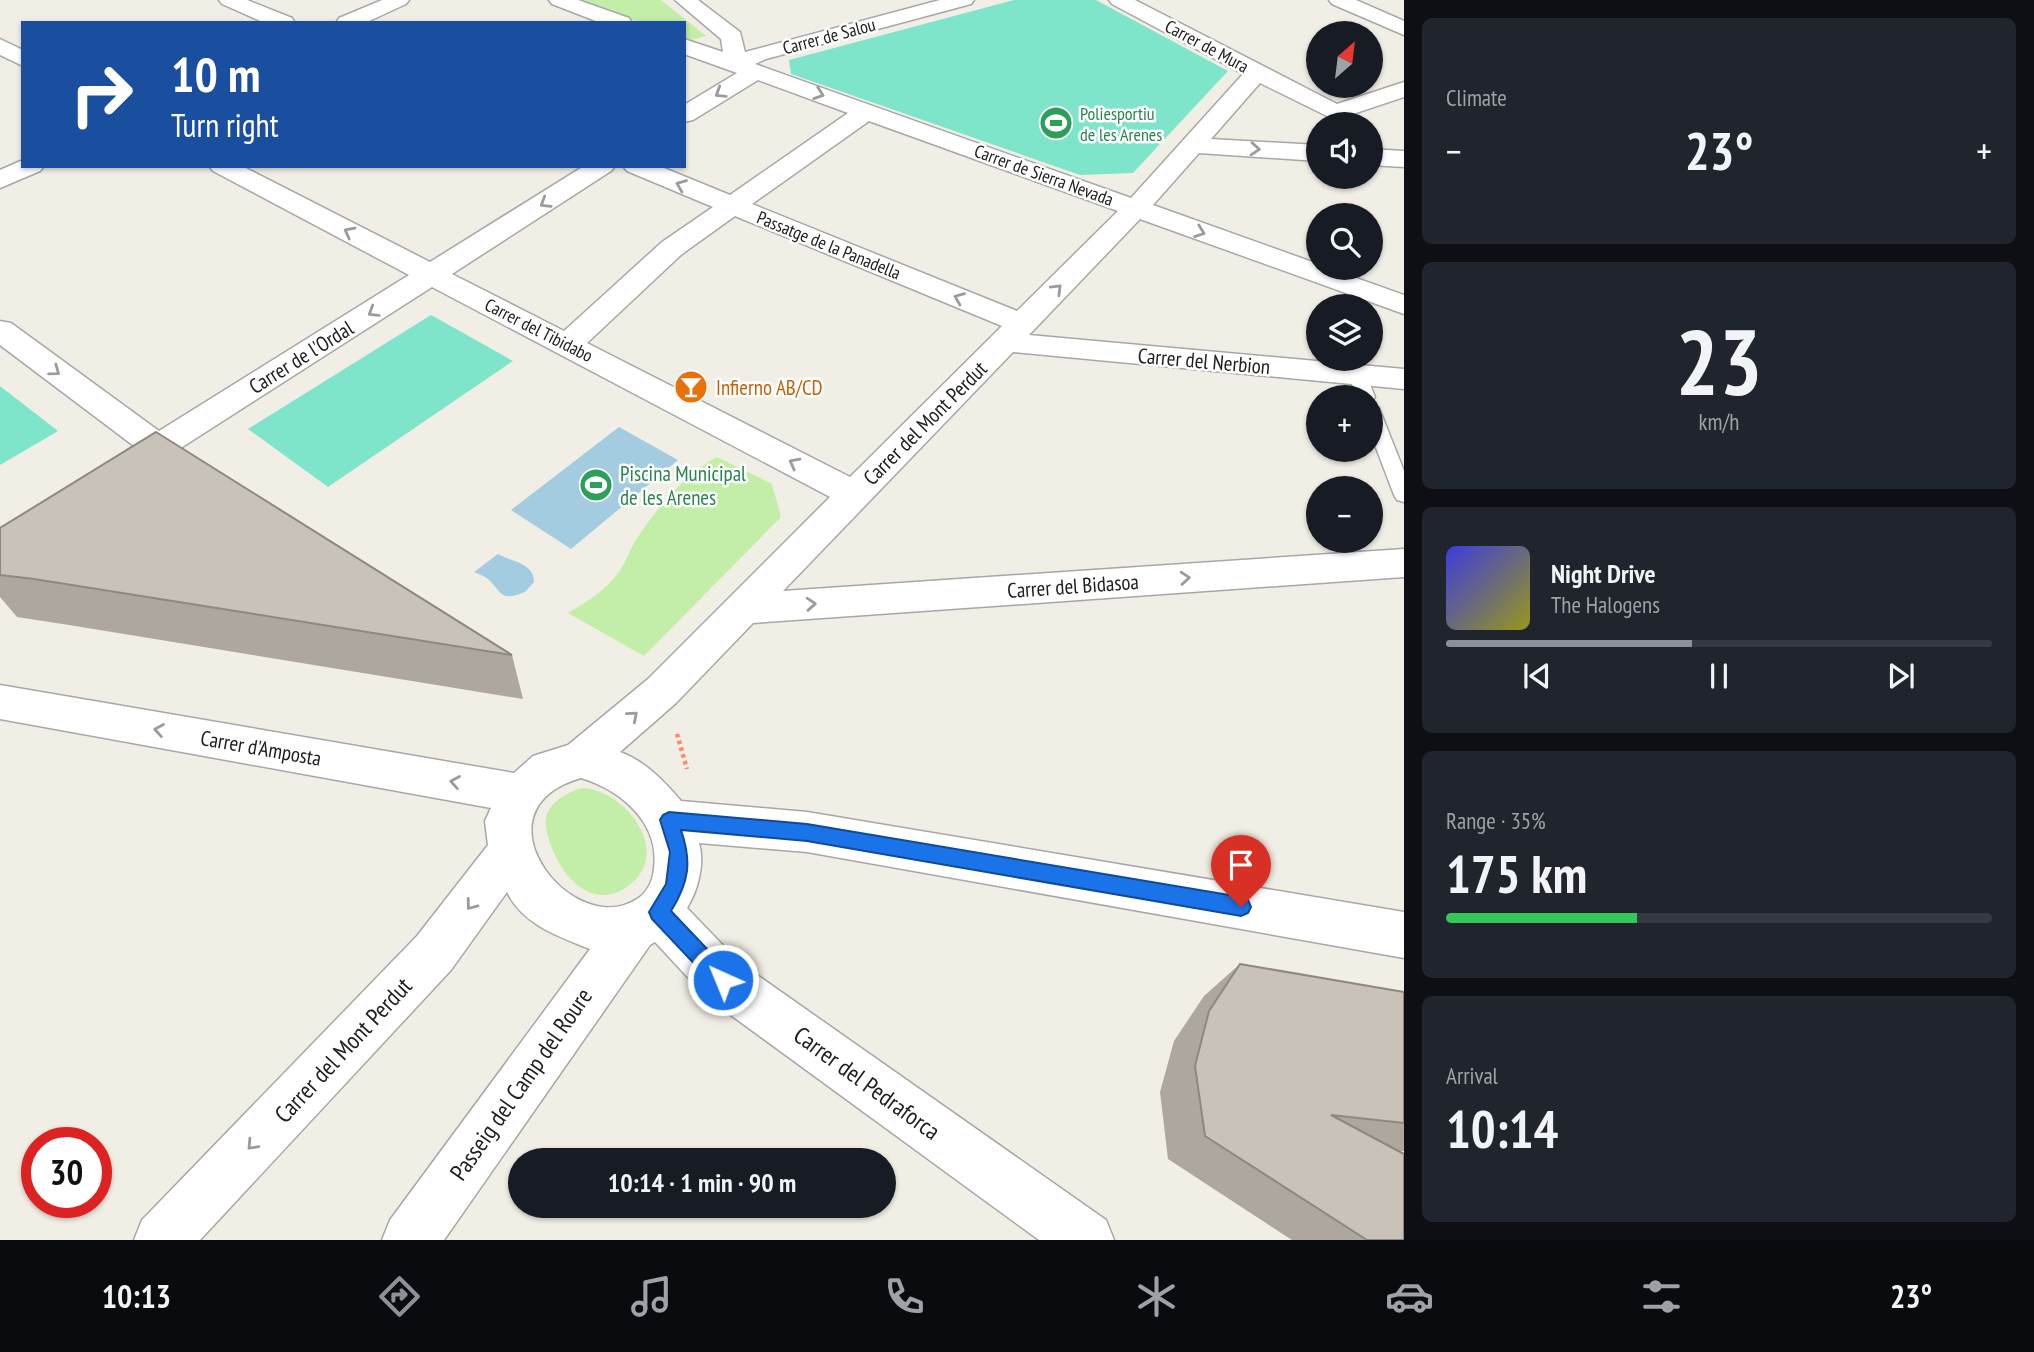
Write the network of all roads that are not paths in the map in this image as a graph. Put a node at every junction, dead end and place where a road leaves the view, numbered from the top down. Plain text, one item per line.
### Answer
1 (229, 0) edge
2 (399, 0) edge
3 (559, 0) edge
4 (685, 0) edge
5 (964, 0) edge
6 (1119, 0) edge
7 (1339, 0) edge
8 (913, 6) edge
9 (279, 21) edge
10 (352, 21) edge
11 (616, 21) edge
12 (1404, 29) edge
13 (0, 46) edge
14 (686, 47) edge
15 (21, 58) edge
16 (750, 64) junction
17 (1256, 72) junction
18 (1404, 89) edge
19 (867, 111) junction
20 (686, 113) edge
21 (1192, 145) junction
22 (1306, 152) edge
23 (1383, 158) edge
24 (1404, 159) edge
25 (27, 168) edge
26 (226, 168) edge
27 (600, 168) edge
28 (641, 168) edge
29 (0, 180) edge
30 (733, 206) junction
31 (1136, 208) junction
32 (431, 275) junction
33 (1404, 305) edge
34 (0, 330) edge
35 (1014, 333) junction
36 (566, 344) junction
37 (1404, 379) edge
38 (1355, 385) edge
39 (1368, 385) edge
40 (1383, 441) edge
41 (158, 447) junction
42 (102, 483) edge
43 (855, 495) junction
44 (1404, 495) edge
45 (1404, 563) edge
46 (743, 609) junction
47 (0, 702) edge
48 (595, 748) junction
49 (522, 794) junction
50 (669, 820) junction
51 (511, 850) junction
52 (646, 920) junction
53 (1404, 935) edge
54 (162, 1240) edge
55 (410, 1240) edge
56 (1086, 1240) edge

1 - 9 street
2 - 10 street
3 - 11 street
4 - 16 street
5 - 8 street, Carrer de Salou
6 - 17 street, Carrer de Mura
7 - 12 street
8 - 16 street, Carrer de Salou
13 - 15 street
14 - 16 street, Carrer de Sierra Nevada
16 -> 19 street, Carrer de Sierra Nevada
16 -> 20 street
17 - 18 street, Carrer de Mura
17 - 21 street, Carrer del Mont Perdut
19 - 30 street
19 - 31 street, Carrer de Sierra Nevada
21 -> 22 street
21 - 31 street, Carrer del Mont Perdut
23 - 24 street
25 - 29 street
32 -> 26 street, Carrer del Tibidabo
27 -> 32 street, Carrer de l'Ordal
30 -> 28 street, Passatge de la Panadella
35 -> 30 street, Passatge de la Panadella
30 - 36 street
31 -> 33 street, Carrer de Sierra Nevada
35 -> 31 street, Carrer del Mont Perdut
32 - 36 street, Carrer del Tibidabo
32 -> 41 street, Carrer de l'Ordal
34 -> 41 street
35 - 38 street, Carrer del Nerbion
35 - 43 street, Carrer del Mont Perdut
43 -> 36 street, Carrer del Tibidabo
37 - 39 street, Carrer del Nerbion
40 - 44 lane
41 - 42 street, Carrer de l'Ordal
43 - 46 street, Carrer del Mont Perdut
46 -> 45 street, Carrer del Bidasoa
48 -> 46 street, Carrer del Mont Perdut
49 -> 47 street, Carrer d'Amposta
48 - 49 street
48 - 50 street
49 - 51 street
50 - 52 street
50 - 53 street
51 - 52 street
51 -> 54 street, Carrer del Mont Perdut
52 - 55 street, Passeig del Camp del Roure
52 - 56 street, Carrer del Pedraforca

